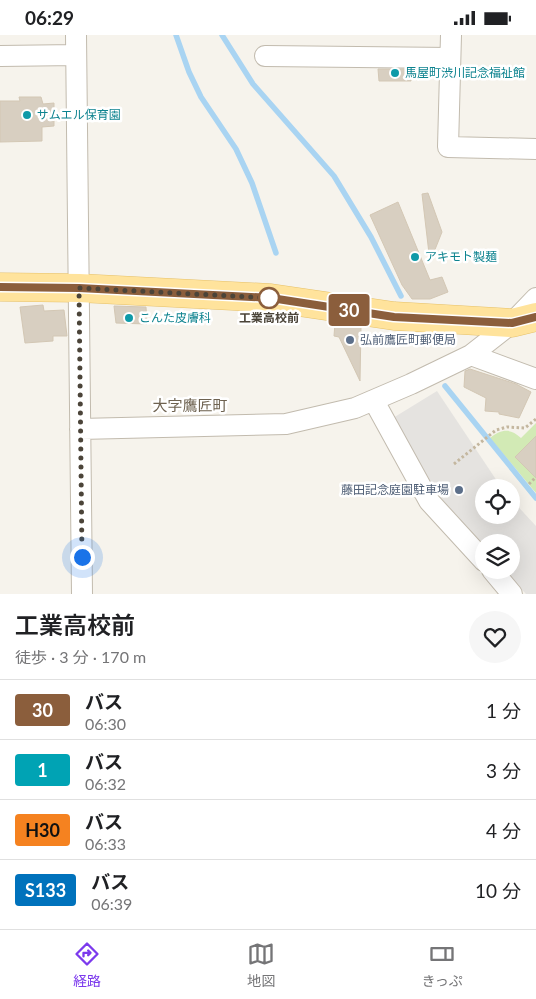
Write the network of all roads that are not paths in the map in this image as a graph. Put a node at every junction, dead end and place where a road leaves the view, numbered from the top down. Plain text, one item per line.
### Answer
1 (76, 35) edge
2 (451, 35) edge
3 (76, 55) junction
4 (0, 56) edge
5 (265, 56) dead end
6 (450, 58) junction
7 (536, 149) edge
8 (0, 287) edge
9 (79, 288) junction
10 (536, 298) edge
11 (524, 320) edge
12 (470, 355) junction
13 (536, 379) edge
14 (374, 401) junction
15 (80, 429) junction
16 (475, 551) edge
17 (500, 579) edge
18 (82, 594) edge
19 (512, 594) edge

1 - 3 street
2 - 6 street
3 - 4 street
3 - 9 street
5 - 6 street
6 - 7 street
8 - 9 main road
9 - 11 main road
9 - 15 street
10 - 11 street
11 - 12 street
12 - 13 street
12 - 14 street
14 - 15 street
14 - 16 street
15 - 18 street
17 - 19 street

